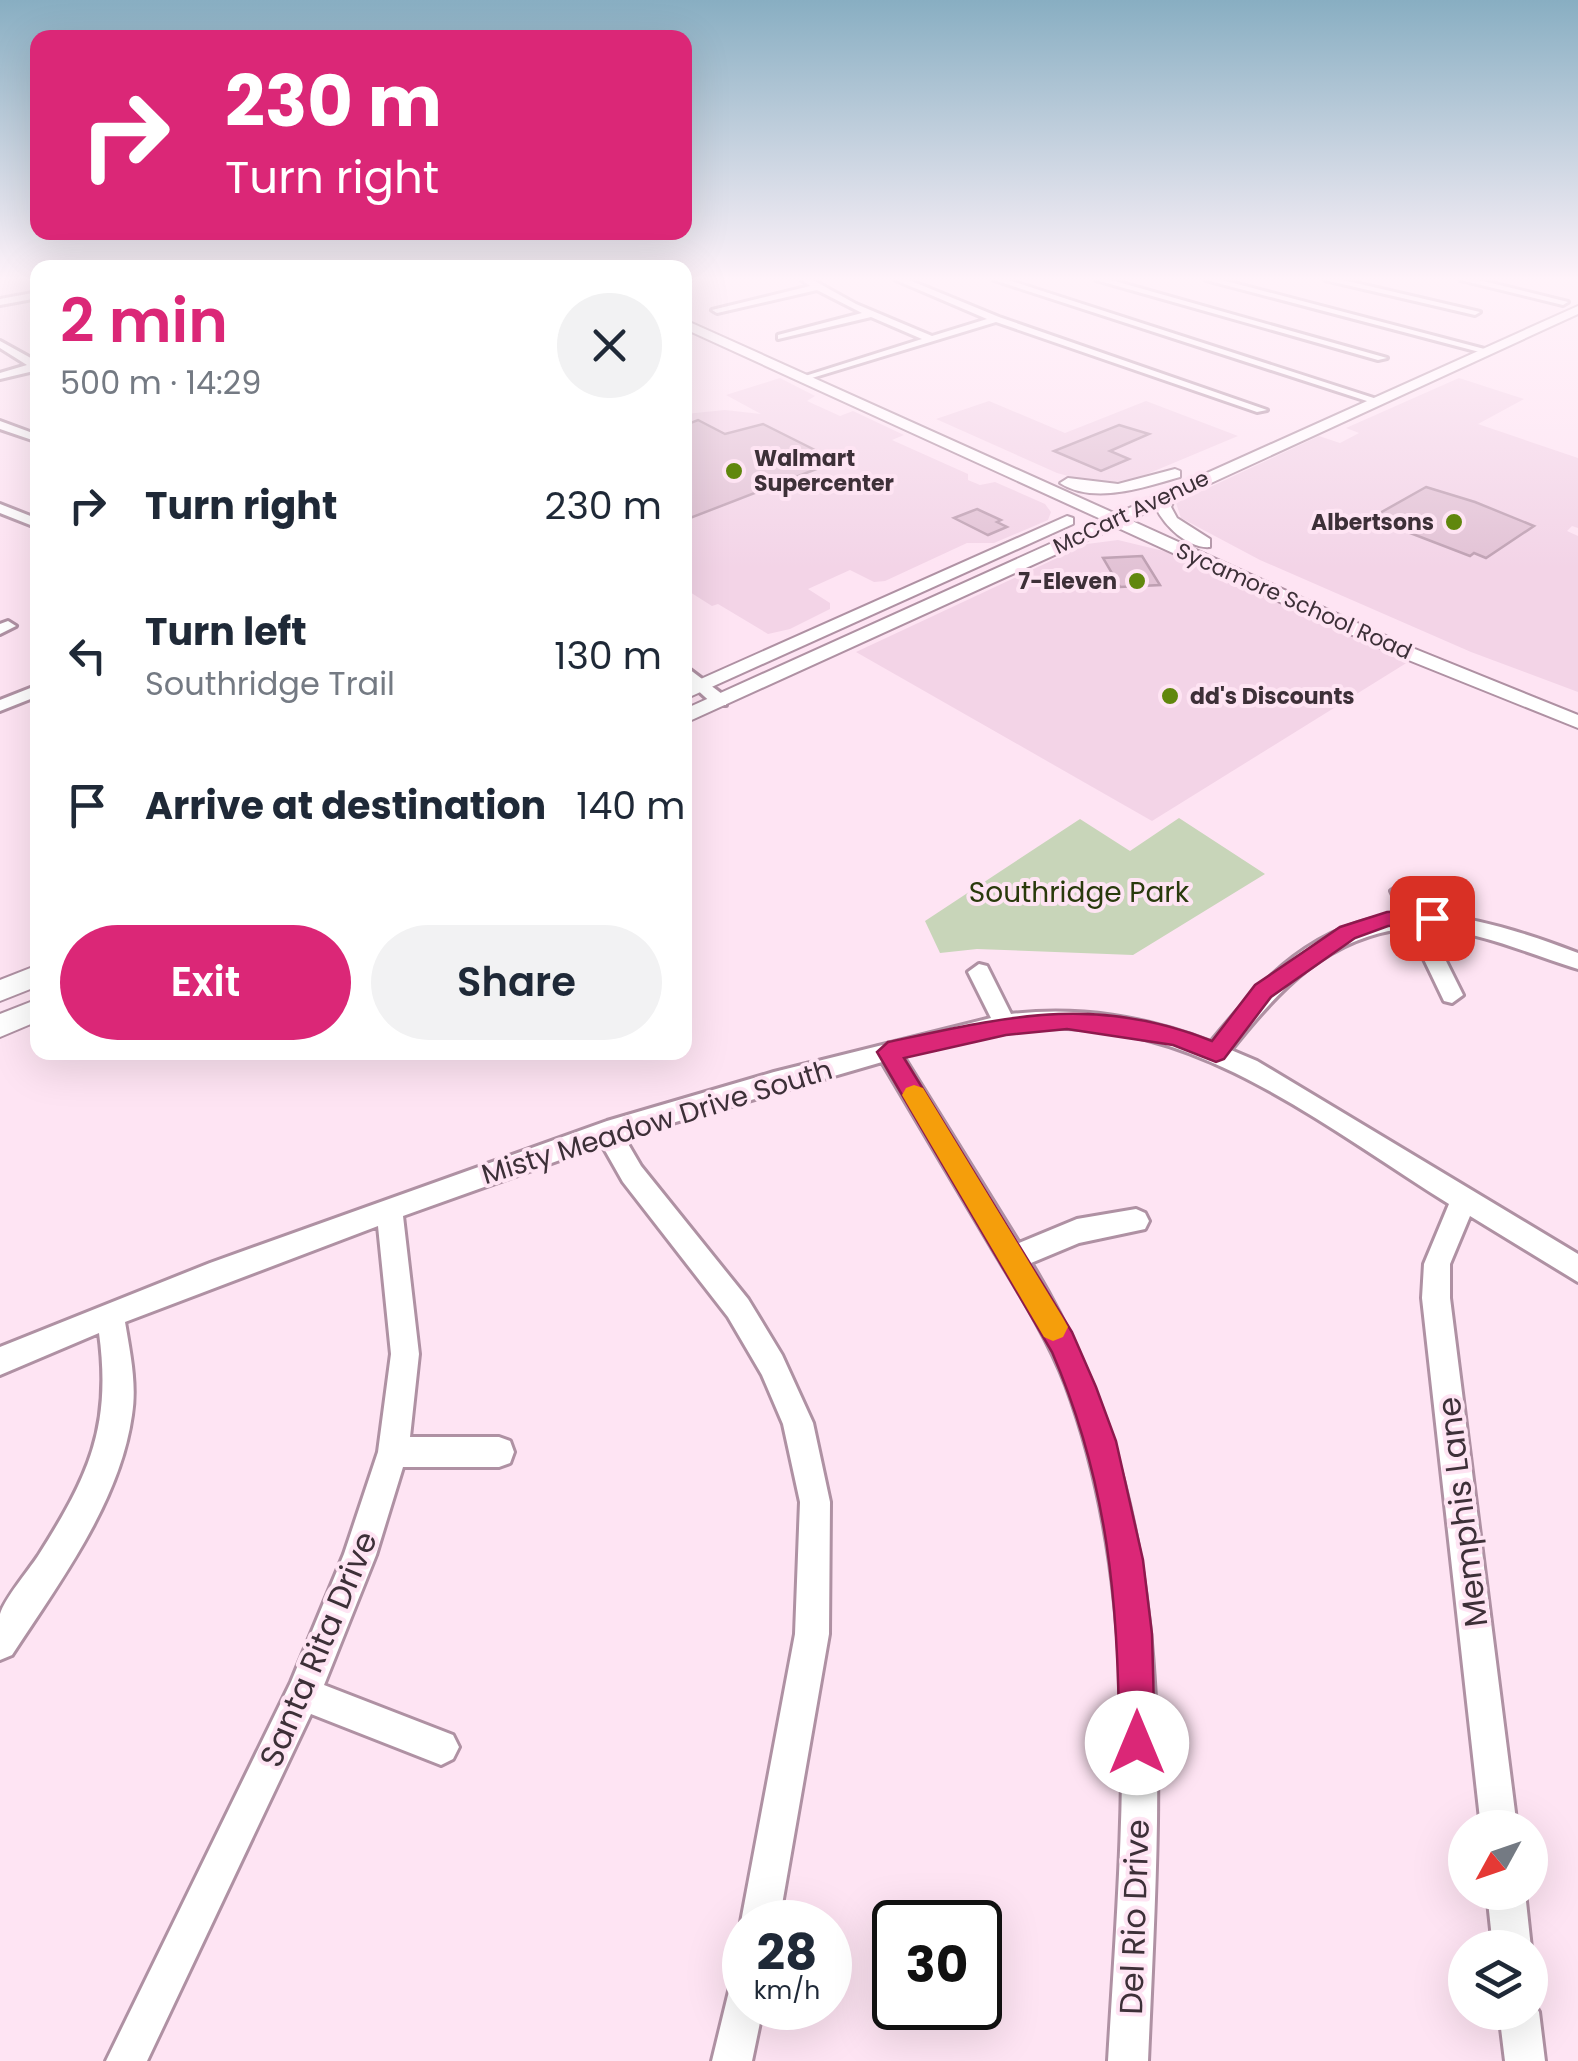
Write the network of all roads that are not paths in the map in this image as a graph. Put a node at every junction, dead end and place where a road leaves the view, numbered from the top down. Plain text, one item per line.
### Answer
1 (800, 376) edge
2 (816, 376) edge
3 (828, 376) edge
4 (1163, 376) edge
5 (1298, 376) edge
6 (1395, 376) edge
7 (1431, 376) edge
8 (806, 379) junction
9 (1355, 394) junction
10 (1377, 401) junction
11 (1262, 410) dead end
12 (1306, 416) dead end
13 (938, 425) junction
14 (1285, 425) dead end
15 (0, 426) edge
16 (921, 432) junction
17 (30, 436) edge
18 (1239, 446) junction
19 (1259, 454) junction
20 (1175, 474) junction
21 (1028, 479) junction
22 (1068, 483) junction
23 (1168, 494) junction
24 (0, 508) edge
25 (1107, 510) junction
26 (1133, 511) junction
27 (30, 521) edge
28 (1060, 524) junction
29 (1155, 538) junction
30 (1204, 544) junction
31 (1055, 547) junction
32 (920, 587) junction
33 (1314, 602) junction
34 (879, 606) junction
35 (900, 619) junction
36 (861, 637) junction
37 (694, 689) edge
38 (30, 693) edge
39 (720, 701) junction
40 (1578, 704) edge
41 (0, 706) edge
42 (692, 714) edge
43 (1578, 722) edge
44 (1401, 891) dead end
45 (1414, 918) junction
46 (1578, 961) edge
47 (980, 972) dead end
48 (30, 978) edge
49 (0, 991) edge
50 (1452, 995) dead end
51 (30, 1013) edge
52 (0, 1026) edge
53 (1006, 1026) junction
54 (888, 1052) junction
55 (1216, 1052) junction
56 (607, 1131) junction
57 (1463, 1201) junction
58 (389, 1210) junction
59 (1136, 1221) dead end
60 (1013, 1258) junction
61 (1578, 1269) edge
62 (110, 1314) junction
63 (0, 1361) edge
64 (393, 1452) junction
65 (498, 1452) dead end
66 (0, 1643) edge
67 (303, 1694) junction
68 (441, 1747) dead end
69 (1497, 1810) edge
70 (764, 1900) edge
71 (738, 2030) edge
72 (1522, 2030) edge
73 (126, 2061) edge
74 (732, 2061) edge
75 (1128, 2061) edge
76 (1526, 2061) edge

1 - 8 main road, Sycamore School Road
2 - 8 street
3 - 13 main road, Sycamore School Road
4 - 11 street
5 - 9 street
6 - 9 main road
7 - 10 main road, McCart Avenue
8 - 16 main road, Sycamore School Road
9 - 10 street
9 - 12 main road
10 - 19 main road, McCart Avenue
13 - 16 main road
13 - 22 main road, Sycamore School Road
14 - 18 main road, McCart Avenue
15 - 17 street
16 - 21 main road, Sycamore School Road
18 - 19 main road
18 - 20 main road, McCart Avenue
19 - 23 main road, McCart Avenue
20 - 22 main road
20 - 25 main road, McCart Avenue
21 - 25 main road, Sycamore School Road
21 - 28 main road
22 - 25 main road, Sycamore School Road
23 - 26 main road, McCart Avenue
23 - 30 main road
24 - 27 street
25 - 26 main road, McCart Avenue
25 - 28 main road, McCart Avenue
25 - 29 main road, Sycamore School Road
25 - 31 main road, McCart Avenue
26 - 30 main road, Sycamore School Road
28 - 32 main road, McCart Avenue
29 - 31 main road
29 - 33 main road, Sycamore School Road
30 - 33 main road, Sycamore School Road
31 - 35 main road, McCart Avenue
32 - 34 main road, McCart Avenue
32 - 35 main road
33 - 40 main road, Sycamore School Road
33 - 43 main road, Sycamore School Road
34 - 36 main road
34 - 37 main road, McCart Avenue
35 - 36 main road, McCart Avenue
36 - 39 main road, McCart Avenue
37 - 39 street
38 - 41 street
39 - 42 main road, McCart Avenue
44 - 45 street
45 - 46 street
45 - 50 street
45 - 55 street
47 - 53 street
48 - 49 main road
51 - 52 main road
53 - 54 street, Misty Meadow Drive South
53 - 55 street, Misty Meadow Drive South
54 - 56 street, Misty Meadow Drive South
54 - 60 street, Del Rio Drive
55 - 57 street, Misty Meadow Drive South
56 - 58 street, Misty Meadow Drive South
56 - 70 street
57 - 61 street, Misty Meadow Drive South
57 - 69 street, Memphis Lane
58 - 62 street, Misty Meadow Drive South
58 - 64 street, Santa Rita Drive
59 - 60 street
60 - 75 street, Del Rio Drive
62 - 63 street, Misty Meadow Drive South
62 - 66 street
64 - 65 street
64 - 67 street, Santa Rita Drive
67 - 68 street
67 - 73 street, Santa Rita Drive
71 - 74 street
72 - 76 street

